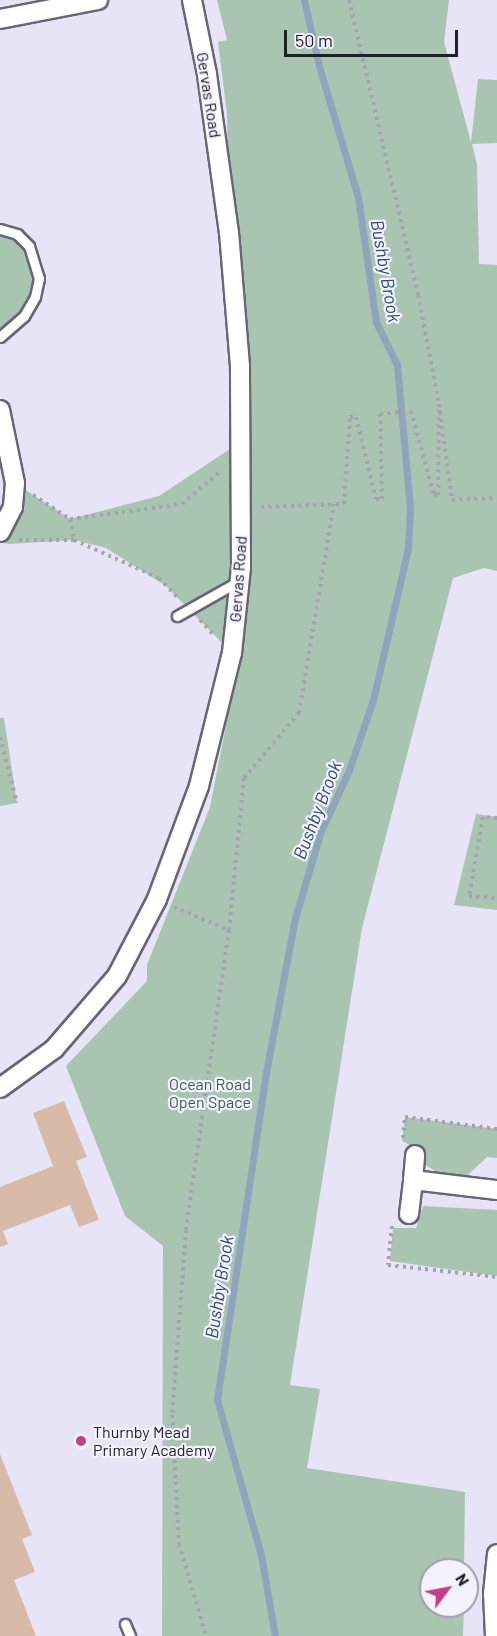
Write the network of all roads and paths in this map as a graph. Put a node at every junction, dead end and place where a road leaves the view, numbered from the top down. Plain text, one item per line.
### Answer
1 (98, 0) edge
2 (192, 0) edge
3 (349, 0) edge
4 (0, 19) edge
5 (0, 229) edge
6 (0, 337) edge
7 (439, 404) junction
8 (0, 410) edge
9 (242, 452) junction
10 (15, 483) junction
11 (497, 498) edge
12 (334, 504) junction
13 (255, 507) dead end
14 (70, 519) junction
15 (5, 536) edge
16 (74, 540) junction
17 (239, 582) junction
18 (189, 609) junction
19 (177, 616) dead end
20 (232, 653) junction
21 (0, 737) edge
22 (17, 803) dead end
23 (497, 818) edge
24 (157, 898) junction
25 (497, 898) edge
26 (229, 930) junction
27 (0, 1088) edge
28 (415, 1155) dead end
29 (413, 1180) junction
30 (497, 1190) edge
31 (410, 1214) dead end
32 (497, 1554) edge
33 (495, 1594) edge
34 (125, 1624) dead end
35 (130, 1636) edge
36 (206, 1636) edge
37 (495, 1636) edge

1 - 4 street
2 - 9 street, Gervas Road
3 - 7 path
5 - 6 lane
7 - 11 path
7 - 12 path
8 - 10 street
9 - 14 path
9 - 17 street, Gervas Road
10 - 14 path
10 - 15 street
12 - 13 path
12 - 26 path
14 - 16 path
15 - 16 path
16 - 18 path
17 - 18 lane
17 - 20 street, Gervas Road
18 - 19 lane
18 - 20 path
20 - 24 street, Gervas Road
21 - 22 path
23 - 25 path
24 - 26 path
24 - 27 street, Gervas Road
26 - 36 path
28 - 29 street
29 - 30 street
29 - 31 street
32 - 33 street
33 - 37 street
34 - 35 lane

